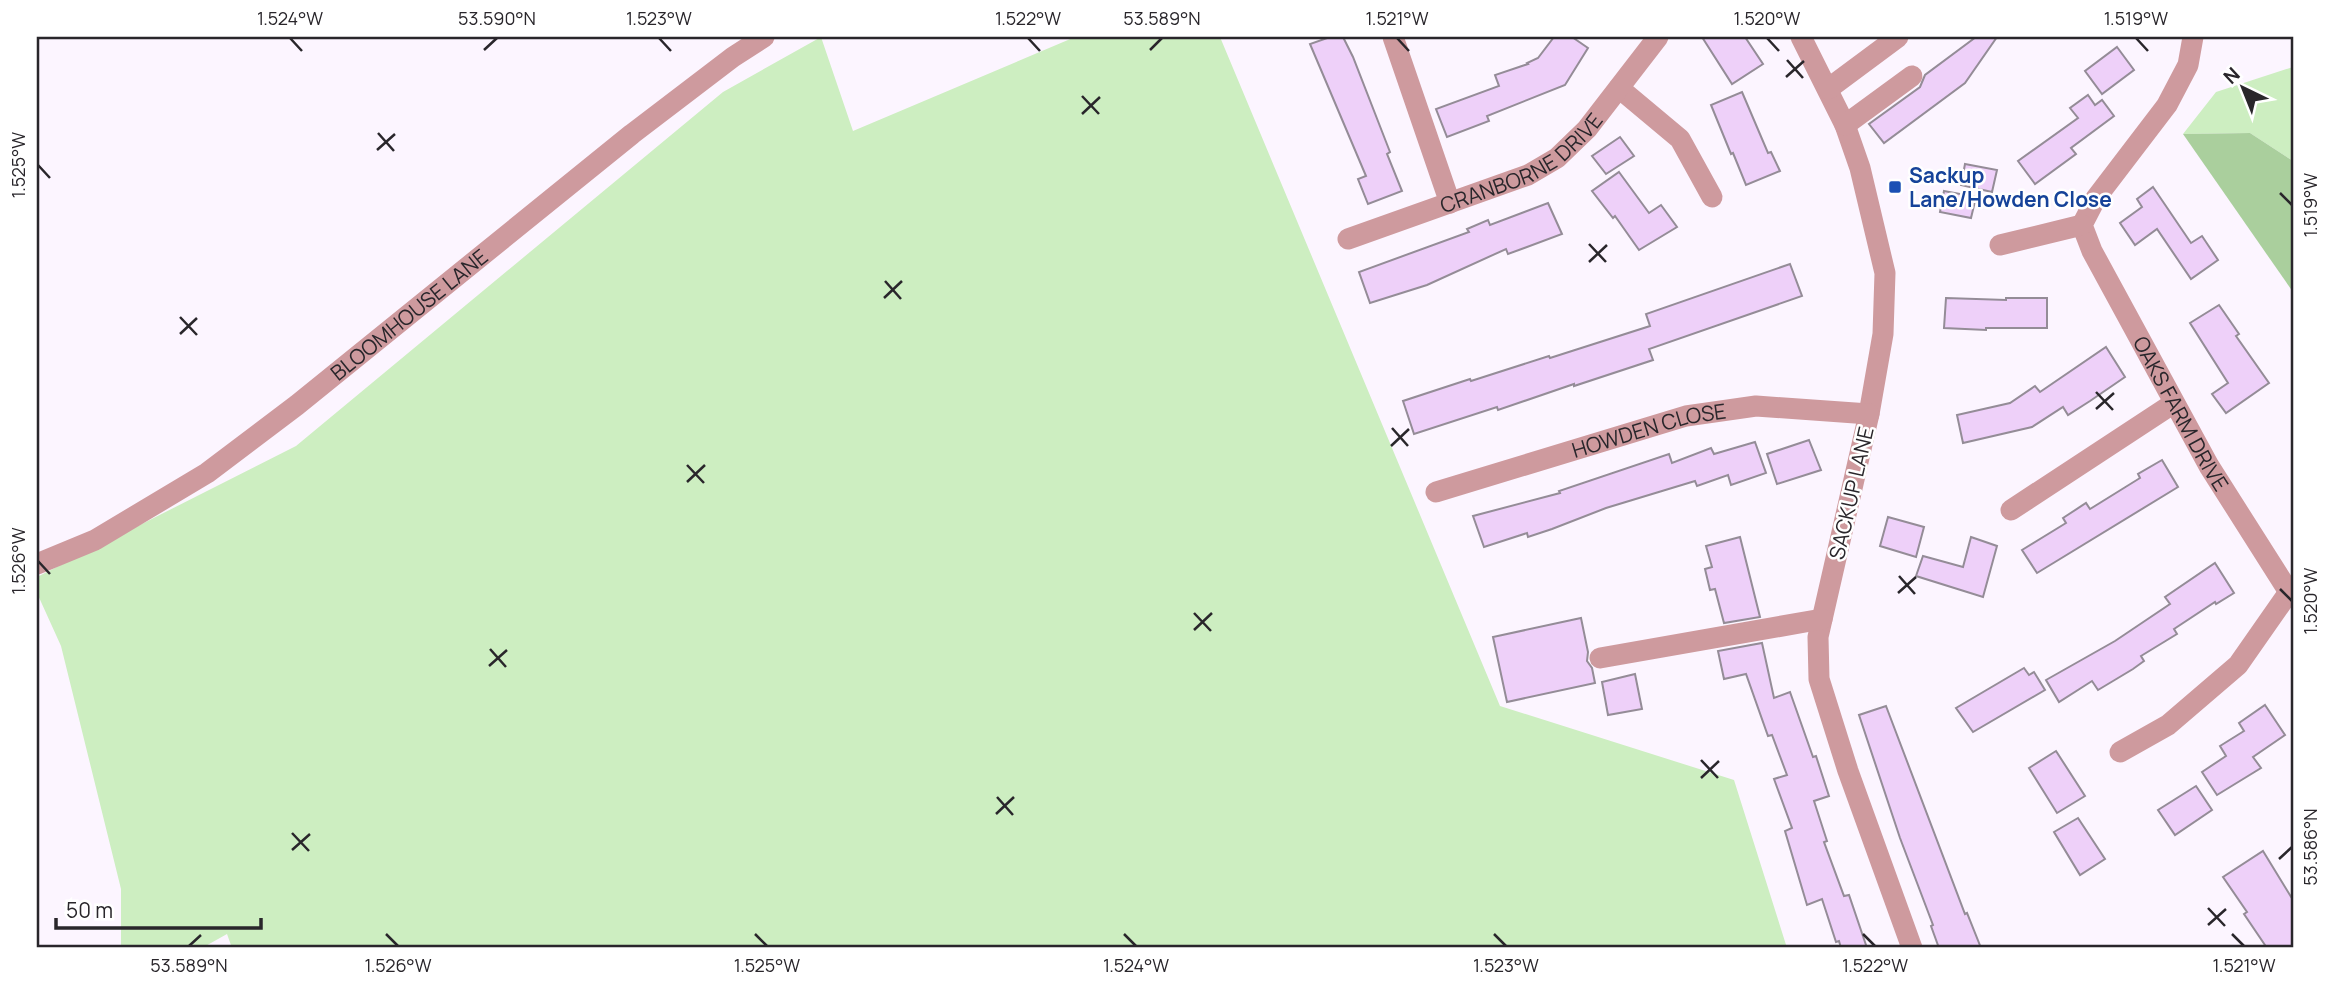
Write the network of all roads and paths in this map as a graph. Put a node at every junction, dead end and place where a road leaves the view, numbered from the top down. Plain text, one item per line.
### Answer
1 (764, 37) edge
2 (1393, 37) edge
3 (1658, 37) edge
4 (1801, 37) edge
5 (1898, 37) edge
6 (2193, 37) edge
7 (1912, 76) dead end
8 (1619, 88) junction
9 (1828, 89) junction
10 (1845, 125) junction
11 (1712, 197) dead end
12 (1450, 202) junction
13 (2082, 225) junction
14 (1348, 239) dead end
15 (2000, 245) dead end
16 (2174, 403) junction
17 (1870, 414) junction
18 (1436, 492) dead end
19 (2011, 510) dead end
20 (37, 564) edge
21 (2291, 592) edge
22 (1822, 620) junction
23 (1600, 658) dead end
24 (2120, 752) dead end
25 (1912, 948) edge

1 - 20 street, BLOOMHOUSE LANE
2 - 12 street
3 - 8 street, CRANBORNE DRIVE
4 - 9 street, SACKUP LANE
5 - 9 street
6 - 13 street
7 - 10 street
8 - 11 street
8 - 12 street, CRANBORNE DRIVE
9 - 10 street, SACKUP LANE
10 - 17 street, SACKUP LANE
12 - 14 street, CRANBORNE DRIVE
13 - 15 street
13 - 16 street, OAKS FARM DRIVE
16 - 19 street
16 - 21 street, OAKS FARM DRIVE
17 - 18 street, HOWDEN CLOSE
17 - 22 street, SACKUP LANE
21 - 24 street
22 - 23 street
22 - 25 street, SACKUP LANE

